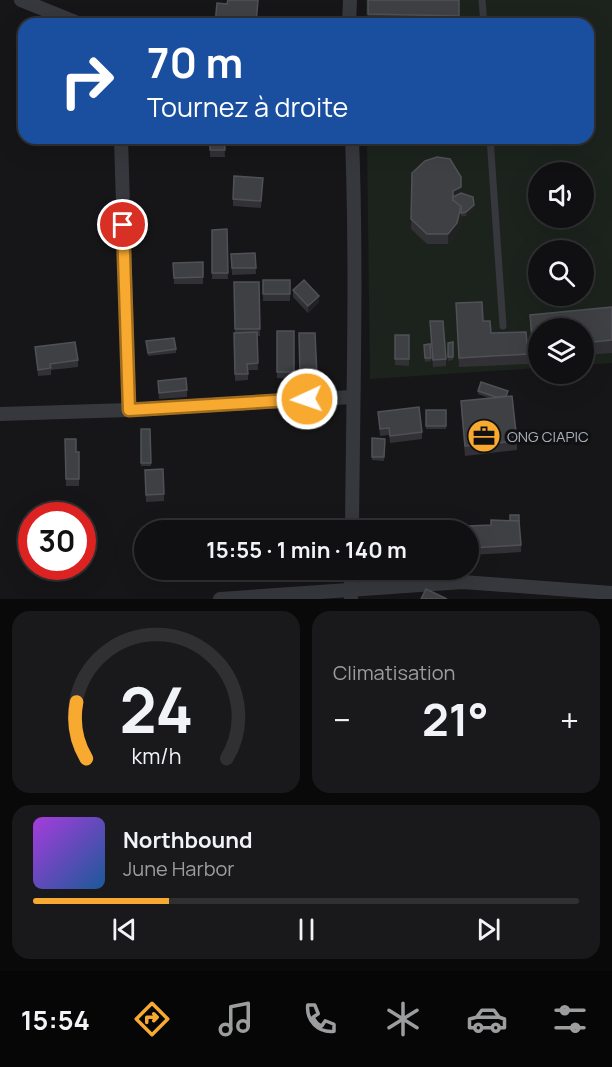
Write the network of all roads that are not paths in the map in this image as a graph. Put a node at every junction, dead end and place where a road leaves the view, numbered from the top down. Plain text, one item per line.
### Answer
1 (21, 0) edge
2 (350, 0) edge
3 (482, 0) edge
4 (65, 18) edge
5 (350, 18) edge
6 (484, 18) edge
7 (121, 144) edge
8 (352, 144) edge
9 (490, 144) edge
10 (503, 326) dead end
11 (352, 397) junction
12 (129, 410) junction
13 (0, 414) edge
14 (352, 520) edge
15 (612, 593) edge
16 (351, 594) edge
17 (220, 599) edge

1 - 4 street
2 - 5 street
3 - 6 lane
7 - 12 street
8 - 11 street
9 - 10 lane
11 - 12 street
11 - 14 street
12 - 13 street
15 - 16 street
16 - 17 street

